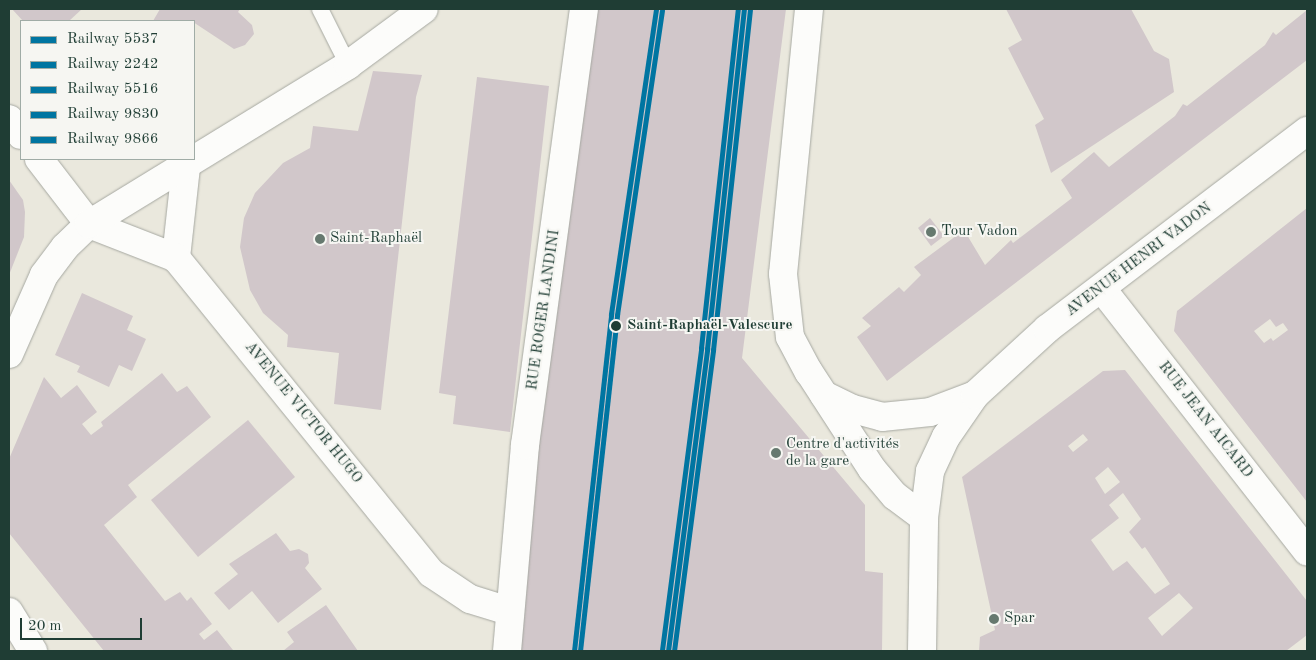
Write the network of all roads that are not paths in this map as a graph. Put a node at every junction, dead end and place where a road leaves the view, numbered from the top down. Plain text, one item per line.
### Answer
1 (320, 9) edge
2 (424, 9) edge
3 (584, 9) edge
4 (809, 9) edge
5 (348, 66) junction
6 (9, 119) edge
7 (1307, 131) edge
8 (20, 134) edge
9 (40, 160) edge
10 (186, 167) junction
11 (89, 224) junction
12 (176, 258) junction
13 (1102, 289) junction
14 (9, 354) edge
15 (824, 395) junction
16 (974, 395) junction
17 (924, 518) junction
18 (1307, 551) edge
19 (509, 611) junction
20 (9, 612) edge
21 (33, 651) edge
22 (508, 651) edge
23 (922, 651) edge

1 - 5 lane
2 - 5 street
3 - 19 street, RUE ROGER LANDINI
4 - 15 street
5 - 10 street
6 - 8 street
7 - 13 street, AVENUE HENRI VADON
9 - 11 street
10 - 11 street
10 - 12 street
11 - 12 street
11 - 14 street
12 - 19 street, AVENUE VICTOR HUGO
13 - 16 street, AVENUE HENRI VADON
13 - 18 street, RUE JEAN AICARD
15 - 16 street
15 - 17 street
16 - 17 street
17 - 23 street
19 - 22 street, RUE ROGER LANDINI
20 - 21 street

